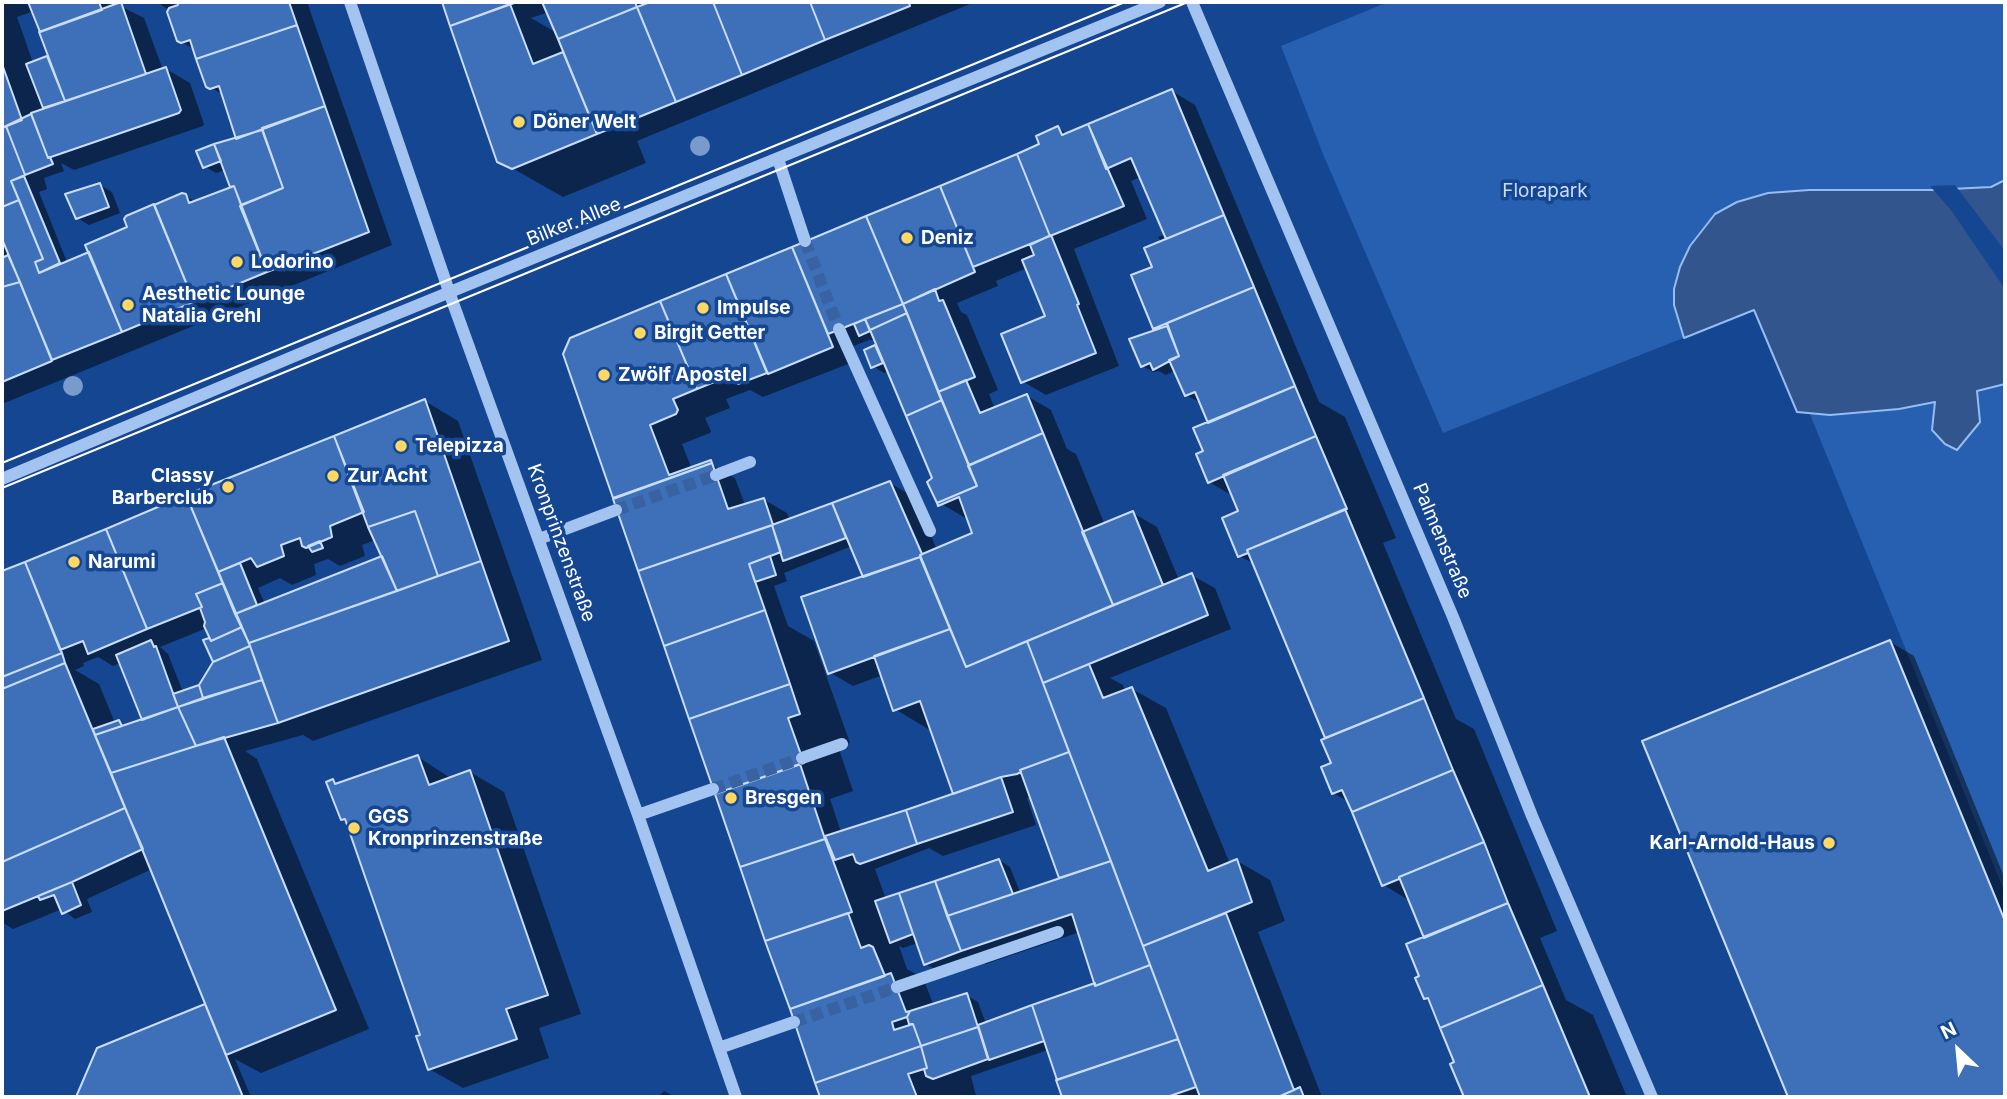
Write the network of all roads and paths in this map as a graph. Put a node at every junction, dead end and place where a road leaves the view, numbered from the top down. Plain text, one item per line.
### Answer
1 (350, 2) edge
2 (1160, 2) edge
3 (1192, 2) edge
4 (778, 159) junction
5 (805, 241) tunnel mouth
6 (450, 293) junction
7 (839, 329) tunnel mouth
8 (750, 463) dead end
9 (716, 475) tunnel mouth
10 (2, 479) edge
11 (617, 510) tunnel mouth
12 (930, 531) dead end
13 (539, 539) junction
14 (842, 744) dead end
15 (802, 758) tunnel mouth
16 (713, 789) tunnel mouth
17 (638, 816) junction
18 (1058, 932) dead end
19 (897, 987) tunnel mouth
20 (794, 1022) tunnel mouth
21 (719, 1048) junction
22 (736, 1097) edge
23 (1652, 1097) edge

1 - 6 street, Kronprinzenstraße
2 - 4 street, Bilker Allee
3 - 23 street, Palmenstraße
4 - 5 street
4 - 6 street, Bilker Allee
6 - 10 street, Bilker Allee
6 - 13 street, Kronprinzenstraße
7 - 12 street
8 - 9 street
11 - 13 street
13 - 17 street, Kronprinzenstraße
14 - 15 street
16 - 17 street
17 - 21 street, Kronprinzenstraße
18 - 19 street
20 - 21 street
21 - 22 street, Kronprinzenstraße

